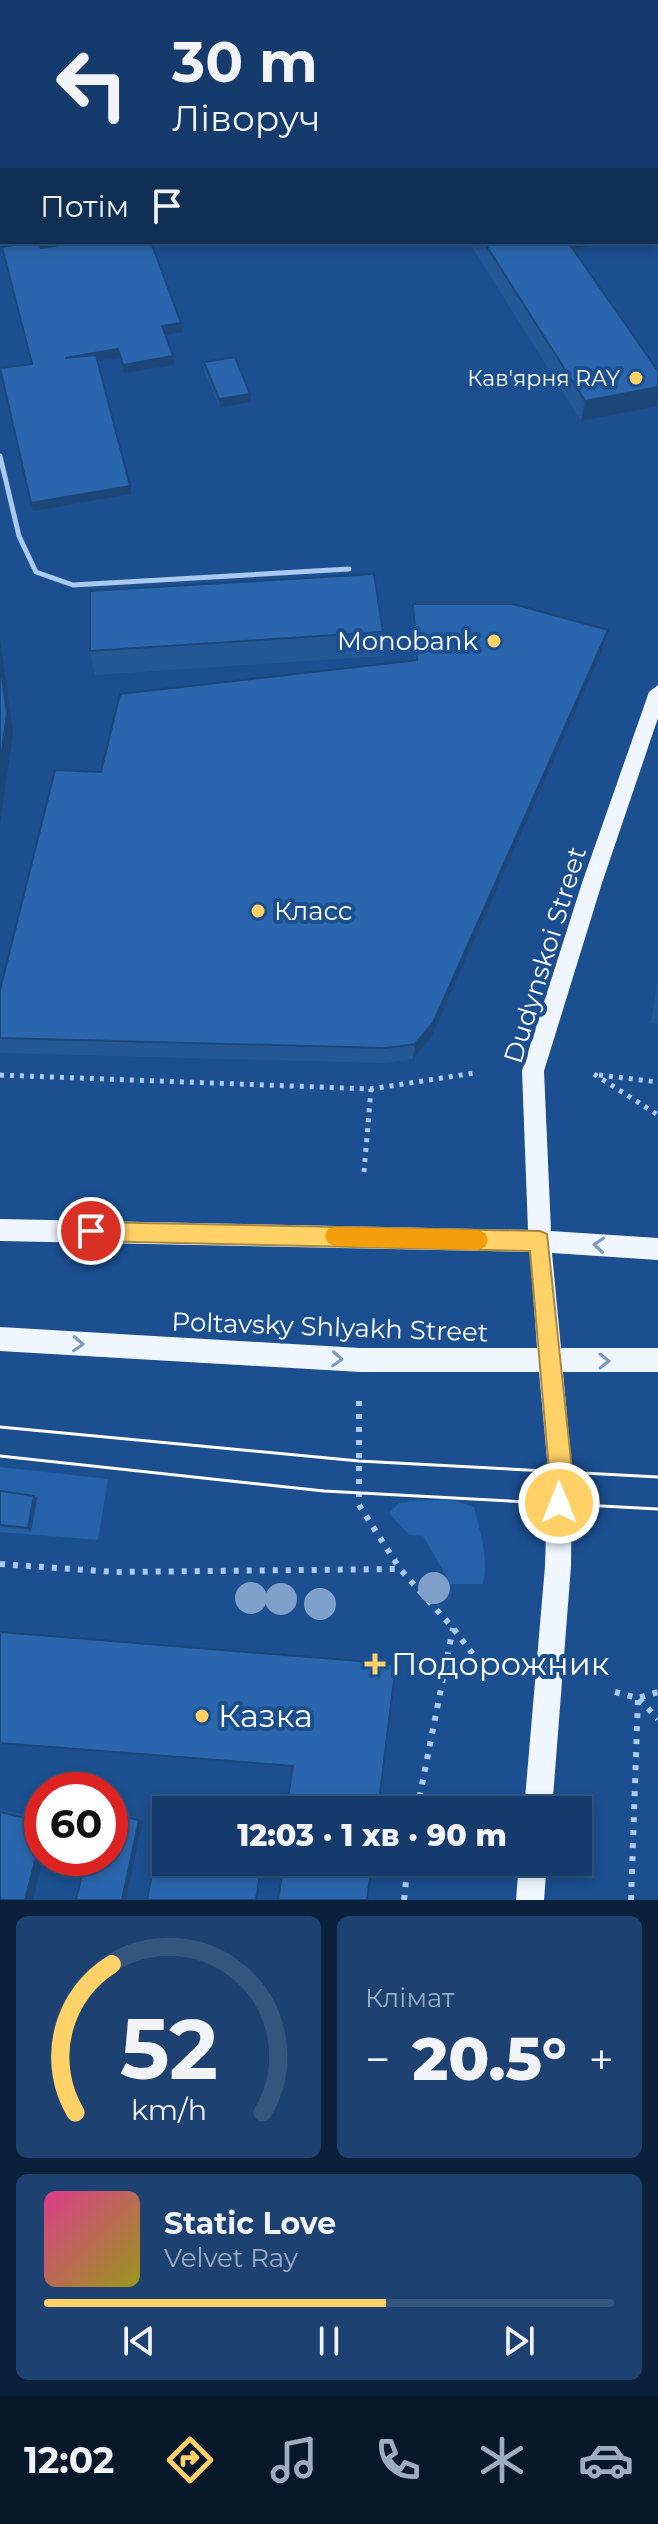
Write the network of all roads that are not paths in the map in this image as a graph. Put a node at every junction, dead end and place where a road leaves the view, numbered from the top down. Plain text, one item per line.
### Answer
1 (0, 456) edge
2 (349, 569) dead end
3 (658, 692) edge
4 (0, 1230) edge
5 (540, 1241) junction
6 (658, 1249) edge
7 (0, 1339) edge
8 (658, 1360) edge
9 (551, 1362) junction
10 (539, 1796) edge
11 (532, 1876) edge
12 (530, 1900) edge

1 - 2 lane
3 - 5 main road, Dudynskoi Street
4 - 5 main road
6 -> 5 main road
5 - 9 main road, Dudynskoi Street
7 -> 9 main road, Poltavsky Shlyakh Street
9 -> 8 main road, Poltavsky Shlyakh Street
9 - 10 main road, Dudynskoi Street
11 - 12 main road

